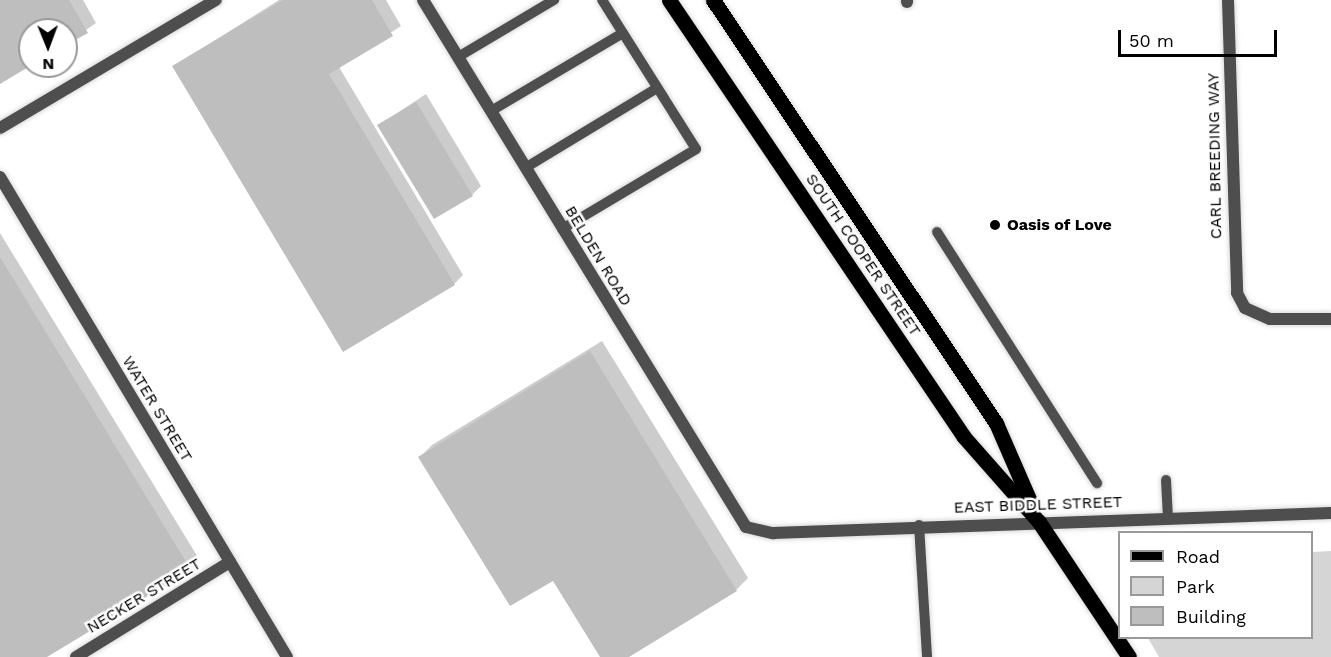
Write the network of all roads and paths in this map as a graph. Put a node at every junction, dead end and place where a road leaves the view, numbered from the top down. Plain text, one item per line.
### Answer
1 (216, 0) edge
2 (554, 0) edge
3 (602, 0) edge
4 (669, 0) edge
5 (713, 0) edge
6 (1228, 0) edge
7 (428, 2) edge
8 (622, 33) junction
9 (458, 57) junction
10 (657, 88) junction
11 (491, 111) junction
12 (0, 128) edge
13 (525, 168) junction
14 (0, 177) edge
15 (562, 229) junction
16 (937, 232) dead end
17 (1331, 319) edge
18 (1166, 480) dead end
19 (1097, 483) dead end
20 (1331, 513) edge
21 (1168, 518) junction
22 (1040, 522) junction
23 (919, 525) junction
24 (746, 527) joint
25 (230, 562) junction
26 (75, 657) edge
27 (287, 657) edge
28 (927, 657) edge
29 (1129, 657) edge

1 - 12 street
2 - 9 lane
3 - 8 lane
4 - 22 main road, SOUTH COOPER STREET
5 - 22 main road, SOUTH COOPER STREET
6 - 17 street, CARL BREEDING WAY
7 - 9 street, BELDEN ROAD
8 - 10 lane
8 - 11 lane
9 - 11 street, BELDEN ROAD
10 - 13 lane
10 - 15 lane
11 - 13 street, BELDEN ROAD
13 - 15 street, BELDEN ROAD
14 - 25 street, WATER STREET
15 - 24 street, BELDEN ROAD
16 - 19 lane
18 - 21 lane
20 - 21 street, EAST BIDDLE STREET
21 - 22 street, EAST BIDDLE STREET
22 - 23 street, EAST BIDDLE STREET
22 - 29 main road, SOUTH COOPER STREET
23 - 24 street, EAST BIDDLE STREET
23 - 28 lane
25 - 26 street, NECKER STREET
25 - 27 street, WATER STREET

